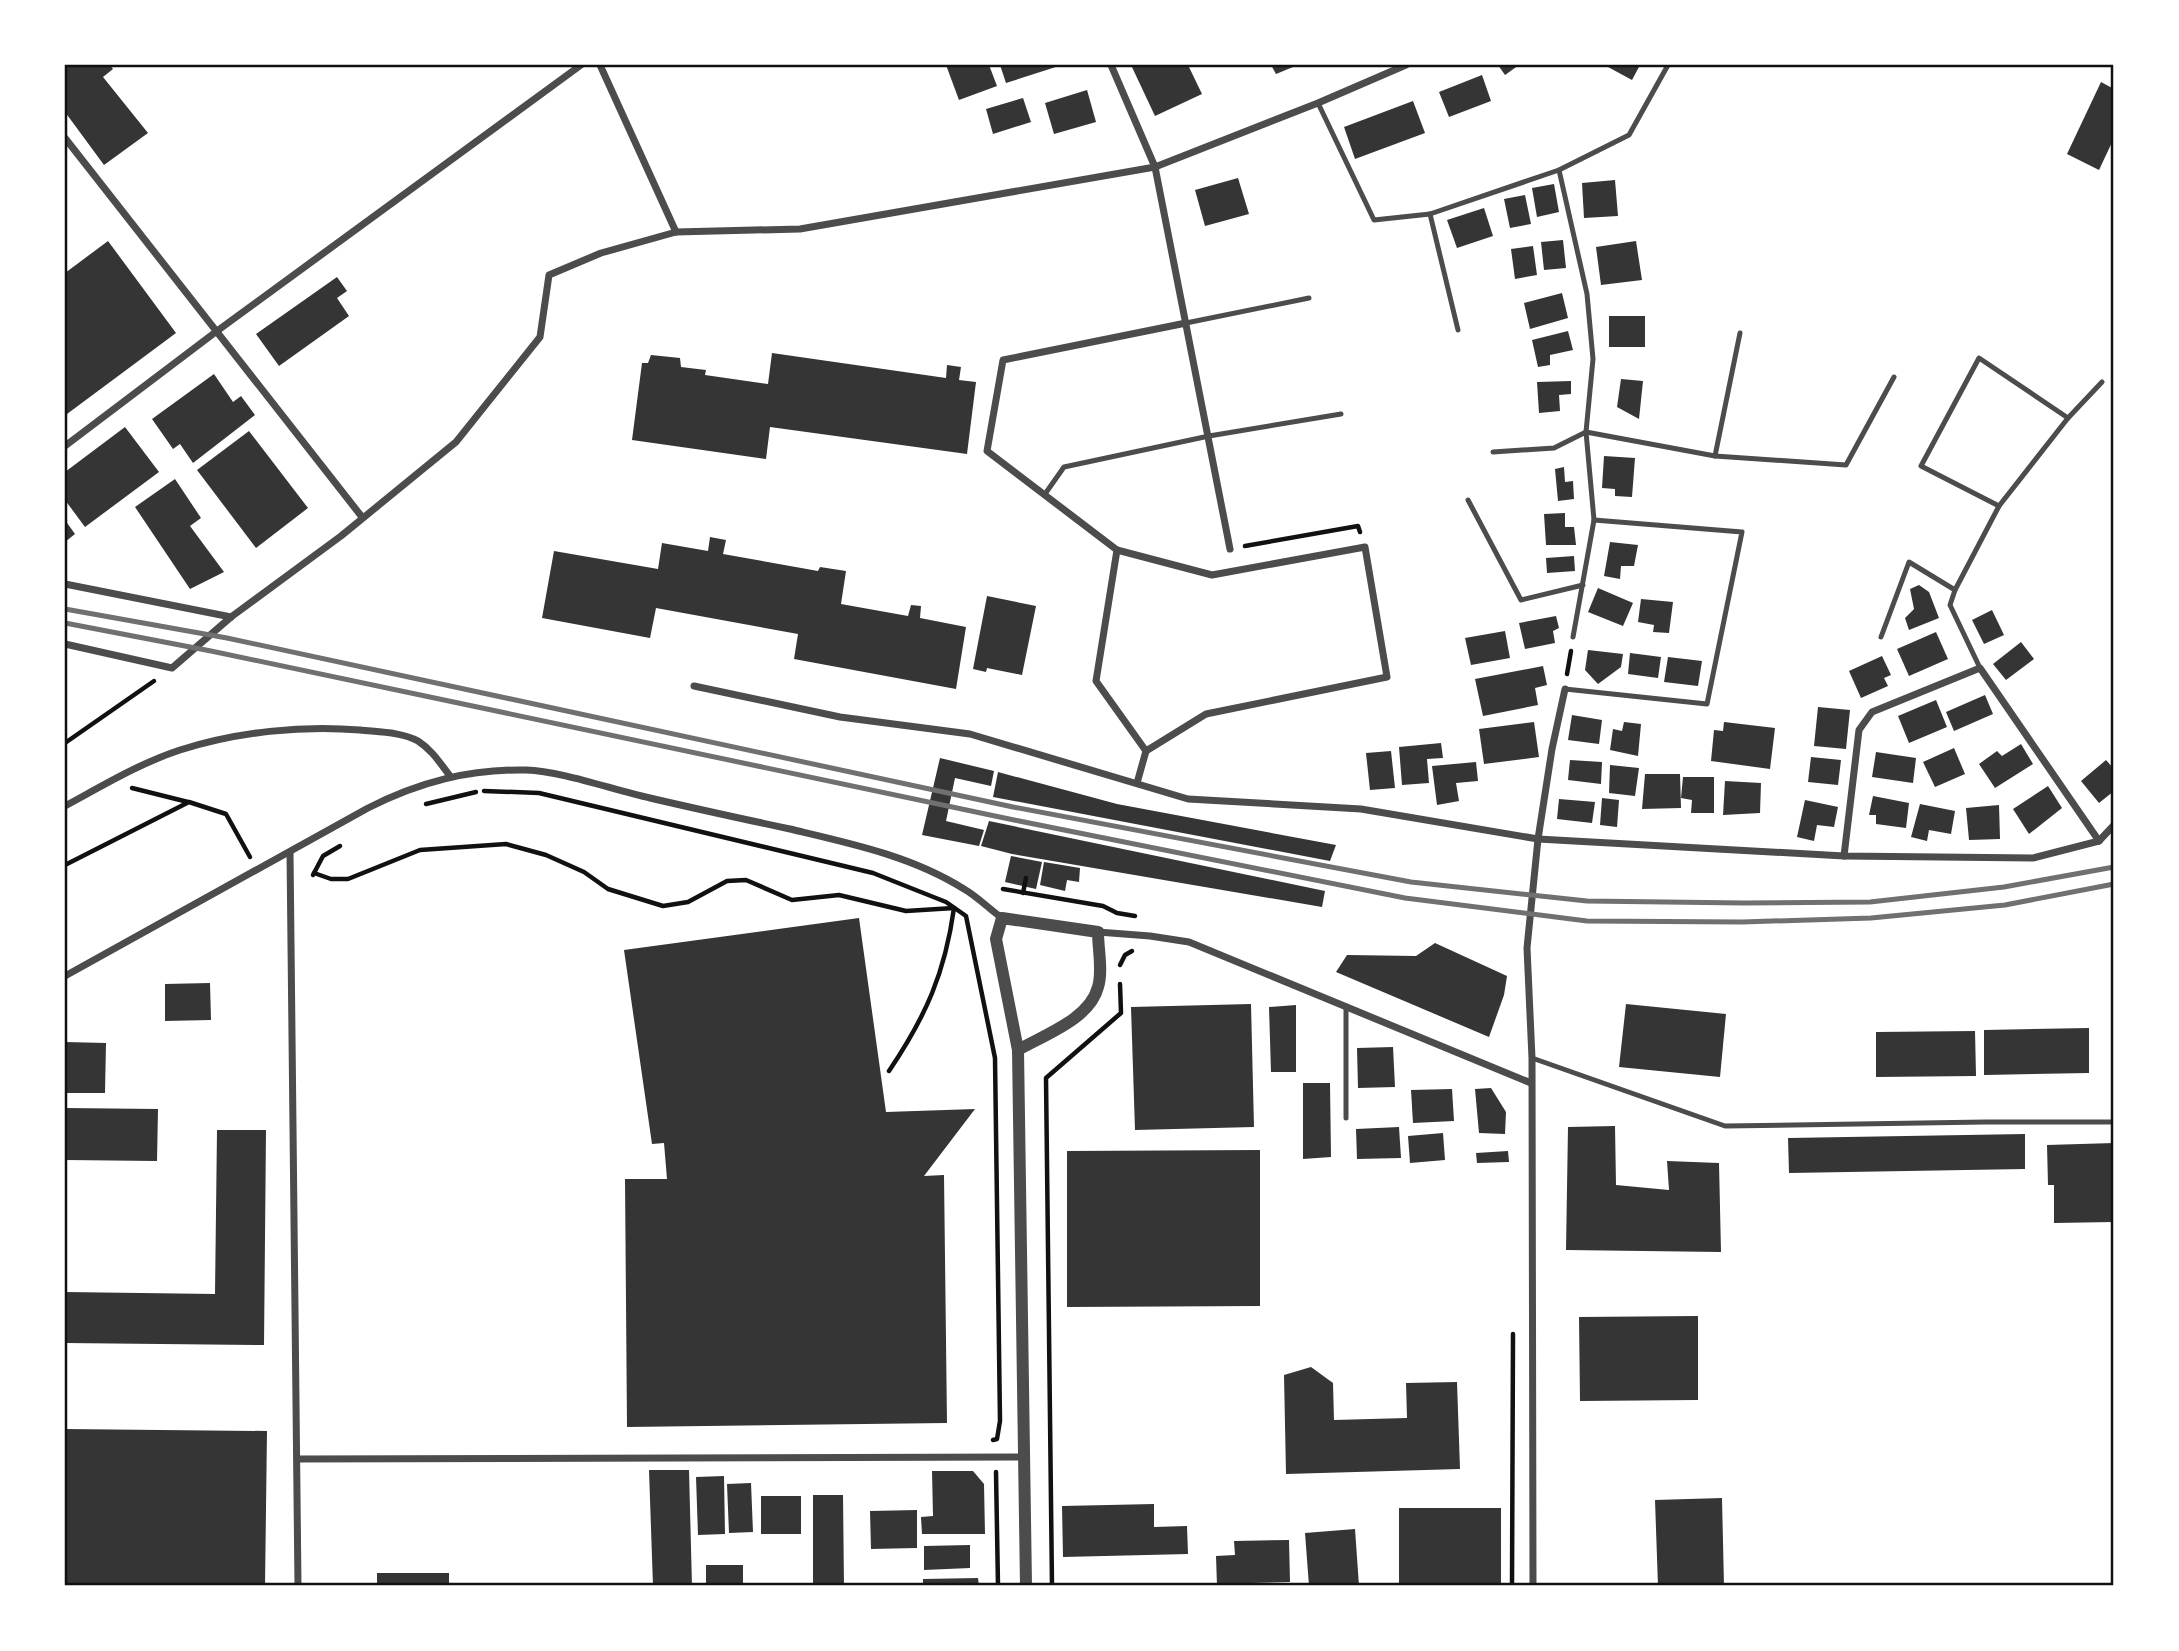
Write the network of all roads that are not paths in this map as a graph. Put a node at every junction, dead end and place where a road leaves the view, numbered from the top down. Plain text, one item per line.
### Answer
1 (581, 65) edge
2 (600, 65) edge
3 (1111, 65) edge
4 (1406, 65) edge
5 (1668, 65) edge
6 (1318, 103) junction
7 (65, 138) edge
8 (1155, 167) junction
9 (1559, 170) junction
10 (1430, 214) junction
11 (676, 232) junction
12 (1309, 298) dead end
13 (1186, 323) junction
14 (1458, 330) dead end
15 (217, 331) junction
16 (1740, 333) dead end
17 (1894, 377) dead end
18 (2102, 382) dead end
19 (1341, 414) dead end
20 (2068, 418) junction
21 (1586, 432) junction
22 (1209, 436) junction
23 (65, 446) edge
24 (1493, 452) dead end
25 (1715, 456) junction
26 (1045, 494) junction
27 (1468, 500) dead end
28 (1999, 506) junction
29 (362, 517) junction
30 (1594, 520) junction
31 (1230, 549) road end
32 (1117, 550) junction
33 (65, 584) edge
34 (1583, 586) junction
35 (1955, 590) junction
36 (232, 617) junction
37 (1573, 637) road end
38 (1881, 637) dead end
39 (65, 644) edge
40 (1980, 668) junction
41 (694, 686) dead end
42 (1565, 688) joint
43 (1146, 751) junction
44 (450, 776) junction
45 (1138, 783) junction
46 (65, 806) edge
47 (2114, 825) edge
48 (1538, 839) junction
49 (2099, 841) junction
50 (290, 852) junction
51 (1844, 856) junction
52 (1002, 918) junction
53 (1098, 932) junction
54 (65, 976) edge
55 (1346, 1006) junction
56 (1018, 1050) junction
57 (1532, 1058) junction
58 (1531, 1083) junction
59 (1346, 1118) dead end
60 (2114, 1122) edge
61 (1024, 1457) junction
62 (297, 1459) junction
63 (298, 1586) edge
64 (1026, 1586) edge
65 (1533, 1586) edge

1 - 15 street
2 - 11 street
3 - 8 street
4 - 6 street
5 - 9 lane
6 - 8 street
6 - 10 lane
7 - 15 street
8 - 11 street
8 - 13 street
9 - 10 lane
9 - 21 lane
10 - 14 lane
11 - 29 street
12 - 13 lane
13 - 22 street
13 - 26 street
15 - 23 street
15 - 29 street
16 - 25 lane
17 - 25 lane
18 - 20 lane
19 - 22 lane
20 - 28 lane
20 - 28 lane
21 - 24 lane
21 - 25 lane
21 - 30 lane
22 - 26 lane
22 - 31 street
26 - 32 street
27 - 34 lane
28 - 35 lane
29 - 36 street
30 - 34 lane
30 - 42 lane
32 - 43 street
32 - 43 street
33 - 36 street
34 - 37 lane
35 - 38 lane
35 - 40 lane
36 - 39 street
40 - 49 street
40 - 51 street
41 - 45 street
42 - 48 street
43 - 45 street
44 - 46 street
44 - 50 street
44 - 52 street
45 - 48 street
47 - 49 street
48 - 51 street
48 - 57 street
49 - 51 street
50 - 54 street
50 - 62 street
52 - 53 street
52 - 56 street
53 - 55 street
53 - 56 street
55 - 58 street
55 - 59 lane
56 - 61 street
57 - 58 street
57 - 60 lane
58 - 65 street
61 - 62 street
61 - 64 street
62 - 63 street

